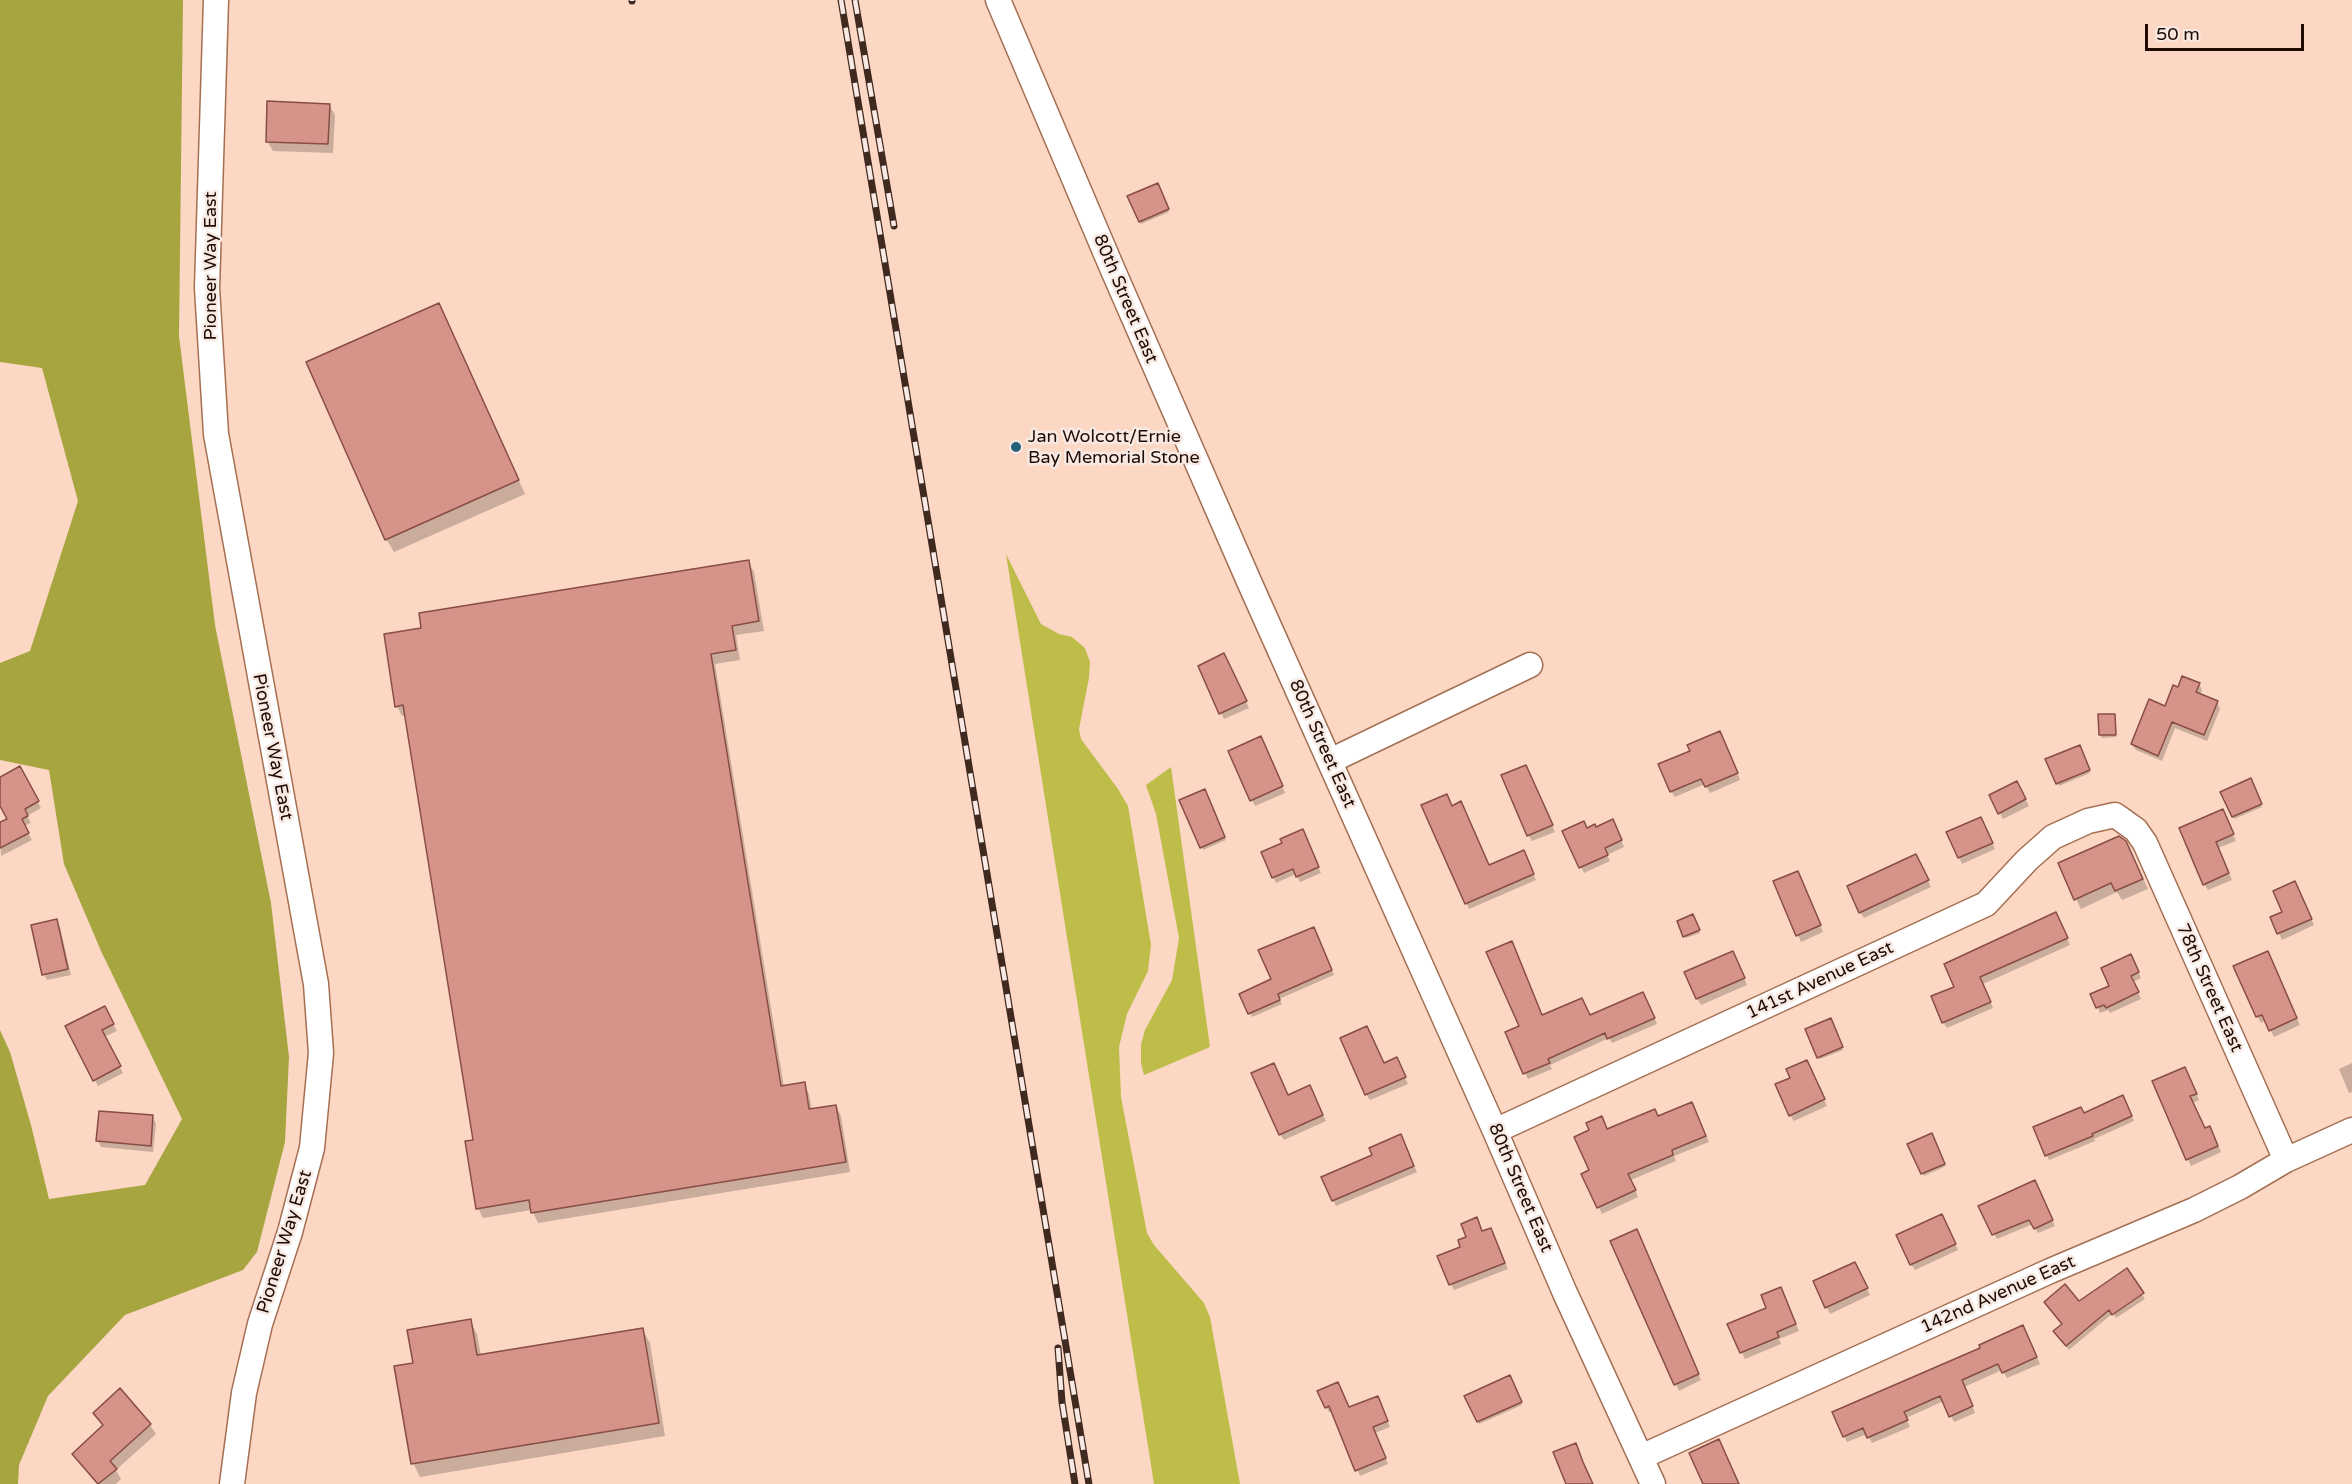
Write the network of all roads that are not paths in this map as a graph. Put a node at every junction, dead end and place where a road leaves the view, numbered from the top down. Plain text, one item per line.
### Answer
1 (216, 0) edge
2 (998, 0) edge
3 (1530, 665) dead end
4 (1330, 761) junction
5 (2125, 822) joint
6 (2352, 1130) edge
7 (1495, 1131) junction
8 (2286, 1160) junction
9 (1641, 1457) junction
10 (232, 1484) edge
11 (1653, 1484) edge

1 - 10 street, Pioneer Way East
2 - 4 street, 80th Street East
3 - 4 street
4 - 7 street, 80th Street East
5 - 7 street, 141st Avenue East
5 - 8 street, 78th Street East
6 - 8 street, 142nd Avenue East
7 - 9 street, 80th Street East
8 - 9 street, 142nd Avenue East
9 - 11 street, 80th Street East

